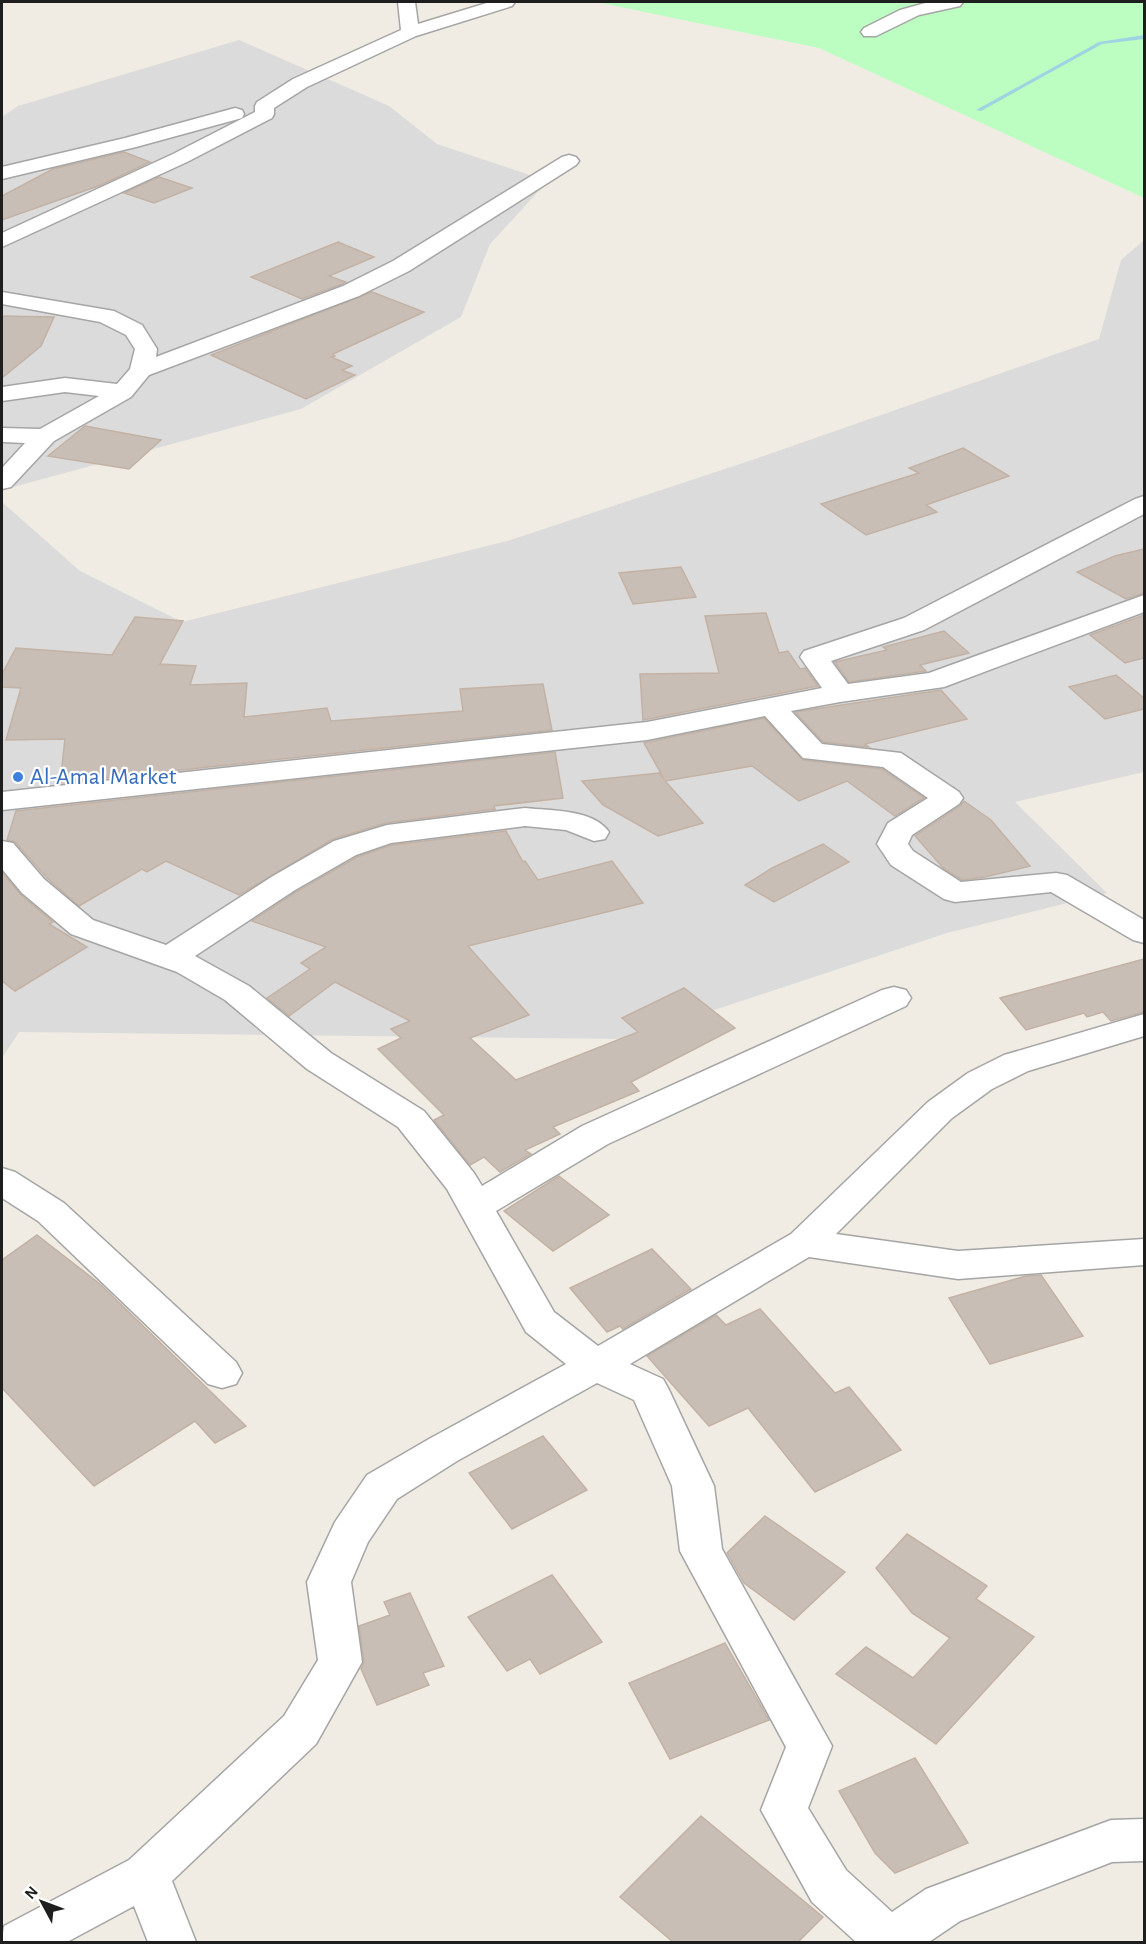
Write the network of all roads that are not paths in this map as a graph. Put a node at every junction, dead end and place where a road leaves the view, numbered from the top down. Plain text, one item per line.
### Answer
1 (407, 2) edge
2 (506, 2) edge
3 (954, 2) edge
4 (410, 32) junction
5 (870, 32) dead end
6 (264, 106) junction
7 (569, 160) dead end
8 (2, 173) edge
9 (2, 241) edge
10 (2, 298) edge
11 (141, 370) junction
12 (123, 392) junction
13 (2, 394) edge
14 (2, 435) edge
15 (45, 436) junction
16 (2, 482) edge
17 (1144, 504) edge
18 (1144, 603) edge
19 (840, 693) junction
20 (771, 706) junction
21 (2, 801) edge
22 (594, 832) dead end
23 (2, 850) edge
24 (1144, 933) edge
25 (169, 958) junction
26 (894, 998) dead end
27 (1144, 1025) edge
28 (2, 1181) edge
29 (475, 1207) junction
30 (804, 1243) junction
31 (1144, 1252) edge
32 (596, 1366) junction
33 (222, 1373) dead end
34 (1144, 1840) edge
35 (146, 1875) junction
36 (21, 1942) edge
37 (172, 1942) edge
38 (890, 1942) edge

1 - 4 street
2 - 4 street
3 - 5 street
4 - 6 street
6 - 8 street
6 - 9 street
7 - 11 street
10 - 11 street
11 - 12 street
12 - 13 street
12 - 15 street
14 - 15 street
15 - 16 street
17 - 19 street
18 - 19 street
19 - 20 street
20 - 21 street
20 - 24 street
22 - 25 street
23 - 25 street
25 - 29 street
26 - 29 street
27 - 30 street
28 - 33 street
29 - 32 street
30 - 31 street
30 - 32 street
32 - 35 street
32 - 38 street
34 - 38 street
35 - 36 street
35 - 37 street

